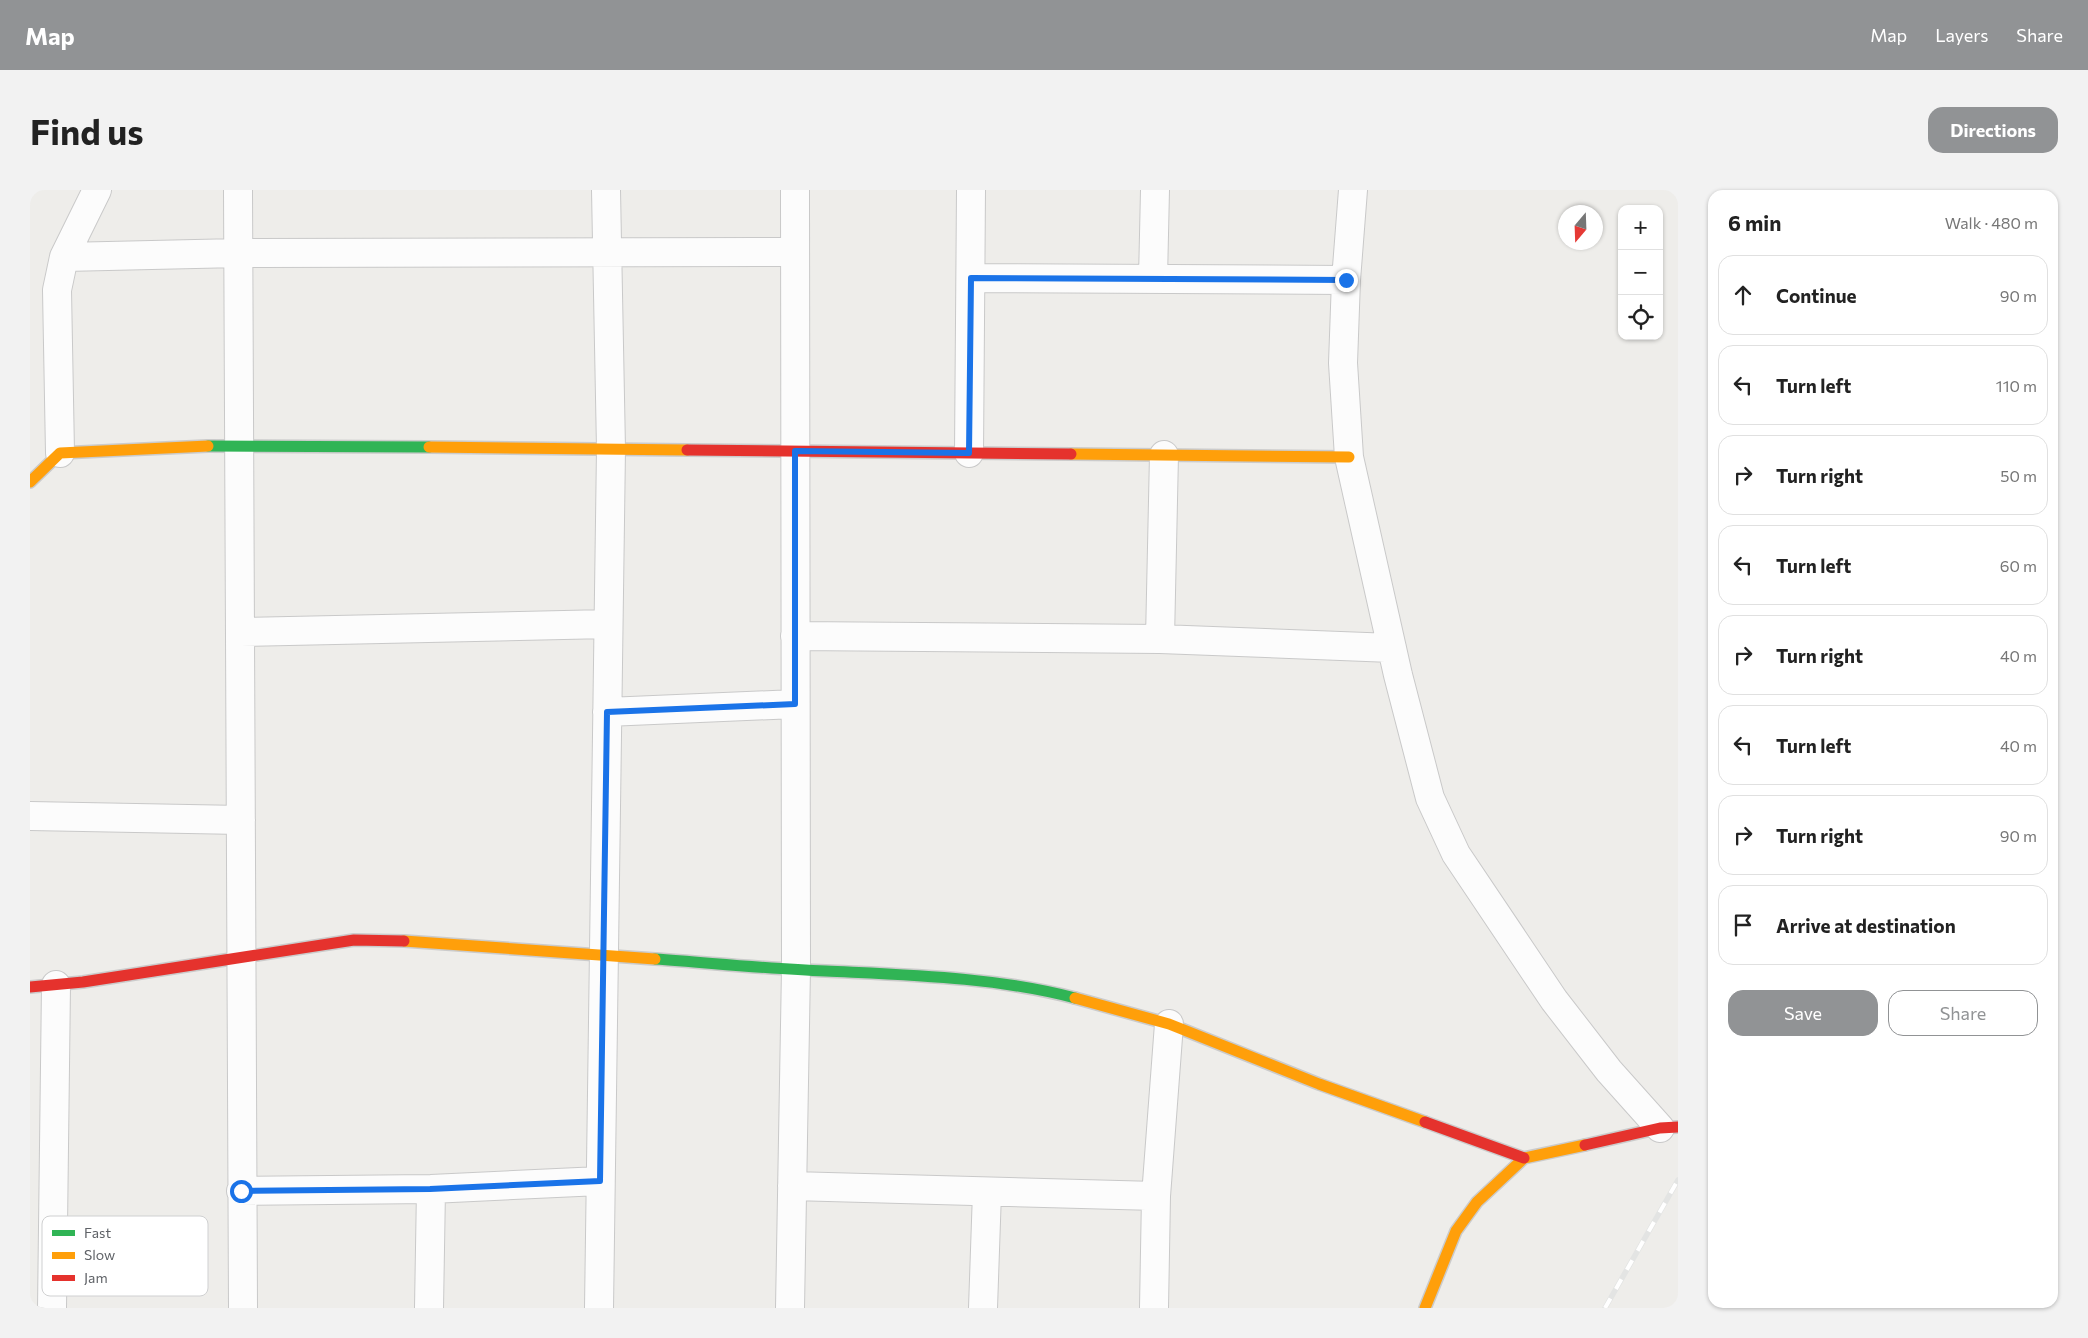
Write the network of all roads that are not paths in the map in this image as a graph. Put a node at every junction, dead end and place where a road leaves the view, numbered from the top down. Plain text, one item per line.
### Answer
1 (97, 190) edge
2 (238, 190) edge
3 (606, 190) edge
4 (794, 190) edge
5 (971, 190) edge
6 (1155, 190) edge
7 (1354, 190) edge
8 (794, 252) junction
9 (239, 253) junction
10 (609, 253) junction
11 (64, 257) junction
12 (971, 278) junction
13 (1153, 279) junction
14 (1346, 280) junction
15 (239, 445) junction
16 (611, 449) junction
17 (795, 451) junction
18 (969, 453) junction
19 (60, 454) junction
20 (1164, 455) junction
21 (1349, 457) junction
22 (30, 482) edge
23 (608, 624) junction
24 (240, 632) junction
25 (795, 636) junction
26 (1160, 639) junction
27 (1392, 648) junction
28 (795, 704) junction
29 (607, 712) junction
30 (30, 816) edge
31 (240, 820) junction
32 (603, 956) junction
33 (241, 958) junction
34 (796, 969) junction
35 (43, 986) edge
36 (1169, 1024) junction
37 (1669, 1127) edge
38 (1524, 1158) junction
39 (41, 1175) edge
40 (600, 1181) junction
41 (792, 1186) junction
42 (430, 1189) junction
43 (241, 1191) junction
44 (987, 1192) junction
45 (1156, 1196) junction
46 (44, 1216) edge
47 (243, 1308) edge
48 (429, 1308) edge
49 (599, 1308) edge
50 (790, 1308) edge
51 (982, 1308) edge
52 (1154, 1308) edge
53 (1425, 1308) edge

1 - 11 street
2 - 9 street
3 - 10 street
4 - 8 street
5 - 12 street
6 - 13 street
7 - 14 street
8 - 10 street
8 - 17 street
9 - 10 street
9 - 11 street
9 - 15 street
10 - 16 street
11 - 19 street
12 - 13 street
12 - 18 street
13 - 14 street
14 - 21 street
15 - 16 street
15 - 19 street
15 - 24 street
16 - 17 street
16 - 23 street
17 - 18 street
17 - 25 street
18 - 20 street
19 - 22 street
20 - 21 street
20 - 26 street
21 - 27 street
23 - 24 street
23 - 29 street
24 - 31 street
25 - 26 street
25 - 28 street
26 - 27 street
27 - 37 street
28 - 29 street
28 - 34 street
29 - 32 street
30 - 31 street
31 - 33 street
32 - 33 street
32 - 34 street
32 - 40 street
33 - 35 street
33 - 43 street
34 - 36 street
34 - 41 street
35 - 39 street
36 - 38 street
36 - 45 street
37 - 38 street
38 - 53 street
39 - 46 street
40 - 42 street
40 - 49 street
41 - 44 street
41 - 50 street
42 - 43 street
42 - 48 street
43 - 47 street
44 - 45 street
44 - 51 street
45 - 52 street

